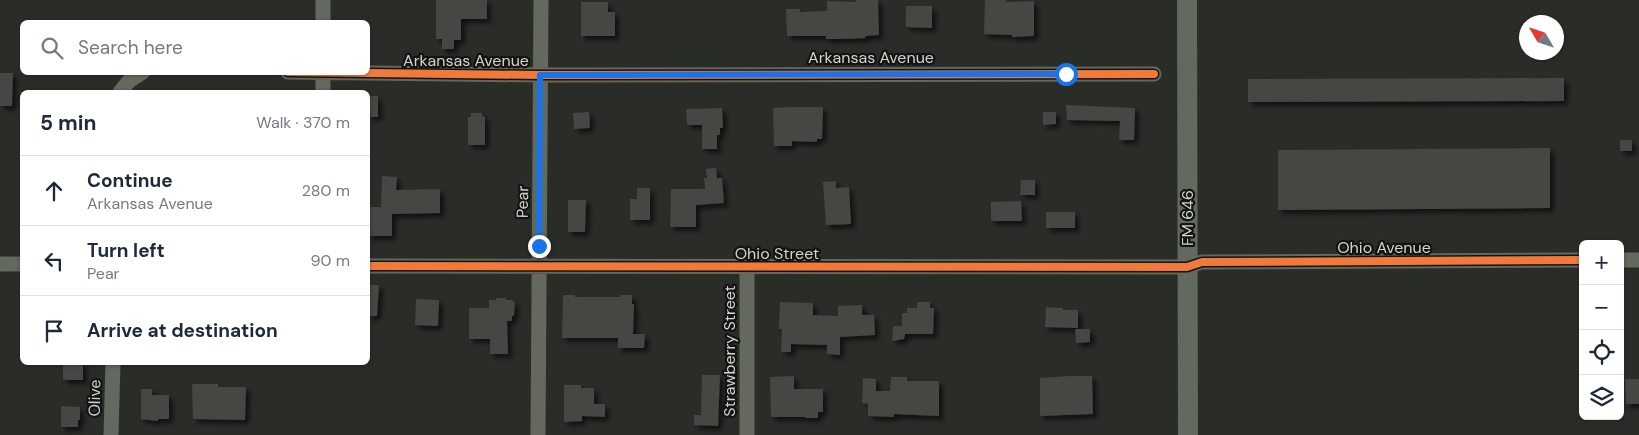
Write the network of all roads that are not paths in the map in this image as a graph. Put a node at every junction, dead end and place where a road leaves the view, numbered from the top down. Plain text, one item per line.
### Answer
1 (323, 0) edge
2 (541, 0) edge
3 (1187, 0) edge
4 (323, 20) edge
5 (370, 73) edge
6 (1154, 74) dead end
7 (139, 75) edge
8 (323, 75) edge
9 (540, 75) junction
10 (122, 90) edge
11 (323, 90) edge
12 (1579, 260) edge
13 (1624, 260) edge
14 (1639, 260) edge
15 (0, 264) edge
16 (20, 264) edge
17 (370, 266) edge
18 (538, 267) junction
19 (747, 267) junction
20 (1187, 267) junction
21 (113, 365) edge
22 (111, 435) edge
23 (538, 435) edge
24 (747, 435) edge
25 (1188, 435) edge

1 - 4 street
2 - 9 street, Pear
3 - 20 main road, FM 646 / FM 646
5 - 9 street, Arkansas Avenue
6 - 9 street, Arkansas Avenue
7 - 10 street
8 - 11 street
9 - 18 street, Pear
12 - 20 street, Ohio Avenue
13 - 14 street
15 - 16 street
17 - 18 street, Ohio Street
18 - 19 street, Ohio Street
18 - 23 street, Pear
19 - 20 street, Ohio Street
19 - 24 street, Strawberry Street
20 - 25 main road, FM 646 / FM 646
21 - 22 street, Olive

